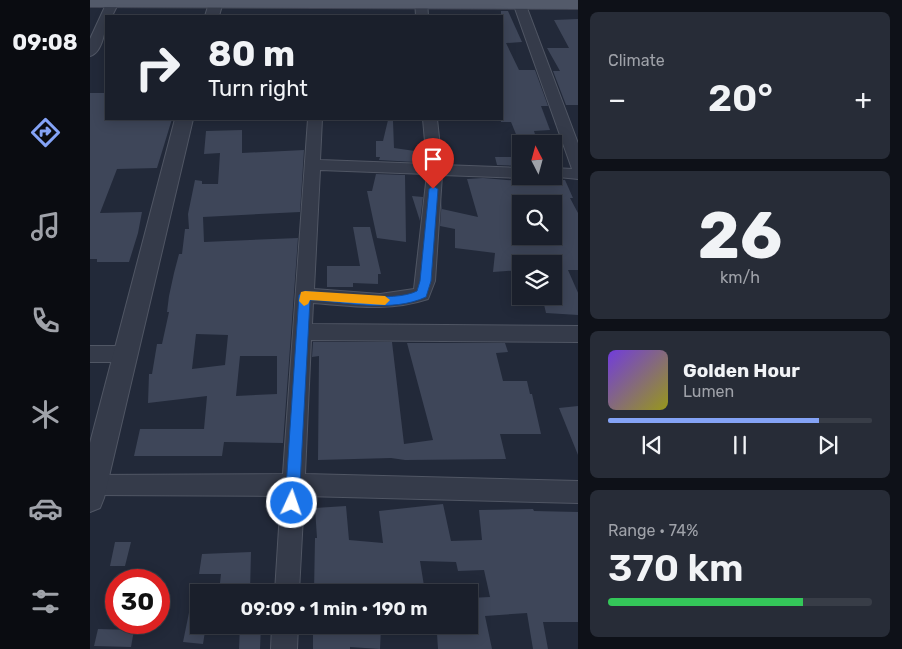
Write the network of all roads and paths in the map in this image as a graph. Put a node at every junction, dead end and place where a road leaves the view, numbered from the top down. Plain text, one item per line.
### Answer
1 (113, 1) edge
2 (90, 2) edge
3 (519, 2) edge
4 (578, 4) edge
5 (215, 6) edge
6 (421, 6) edge
7 (107, 15) edge
8 (105, 19) edge
9 (90, 52) edge
10 (184, 120) edge
11 (314, 120) edge
12 (430, 120) edge
13 (311, 165) junction
14 (578, 168) edge
15 (435, 171) junction
16 (512, 173) edge
17 (562, 174) edge
18 (578, 174) edge
19 (305, 295) junction
20 (303, 332) junction
21 (578, 334) edge
22 (90, 354) edge
23 (125, 354) junction
24 (293, 485) junction
25 (92, 491) edge
26 (578, 492) edge
27 (287, 584) edge
28 (285, 634) edge
29 (284, 649) edge

1 - 2 main road
1 - 5 main road
1 - 7 street
3 - 4 main road
3 - 6 main road
3 - 14 street
5 - 6 main road
8 - 9 street
10 - 23 street
11 - 13 street
12 - 15 street
13 - 15 street
13 - 19 street
15 - 16 street
15 - 19 street
17 - 18 street
19 - 20 street
20 - 21 street
20 - 24 street
22 - 23 street
23 - 25 street
24 - 25 street
24 - 26 street
24 - 27 street
28 - 29 street

